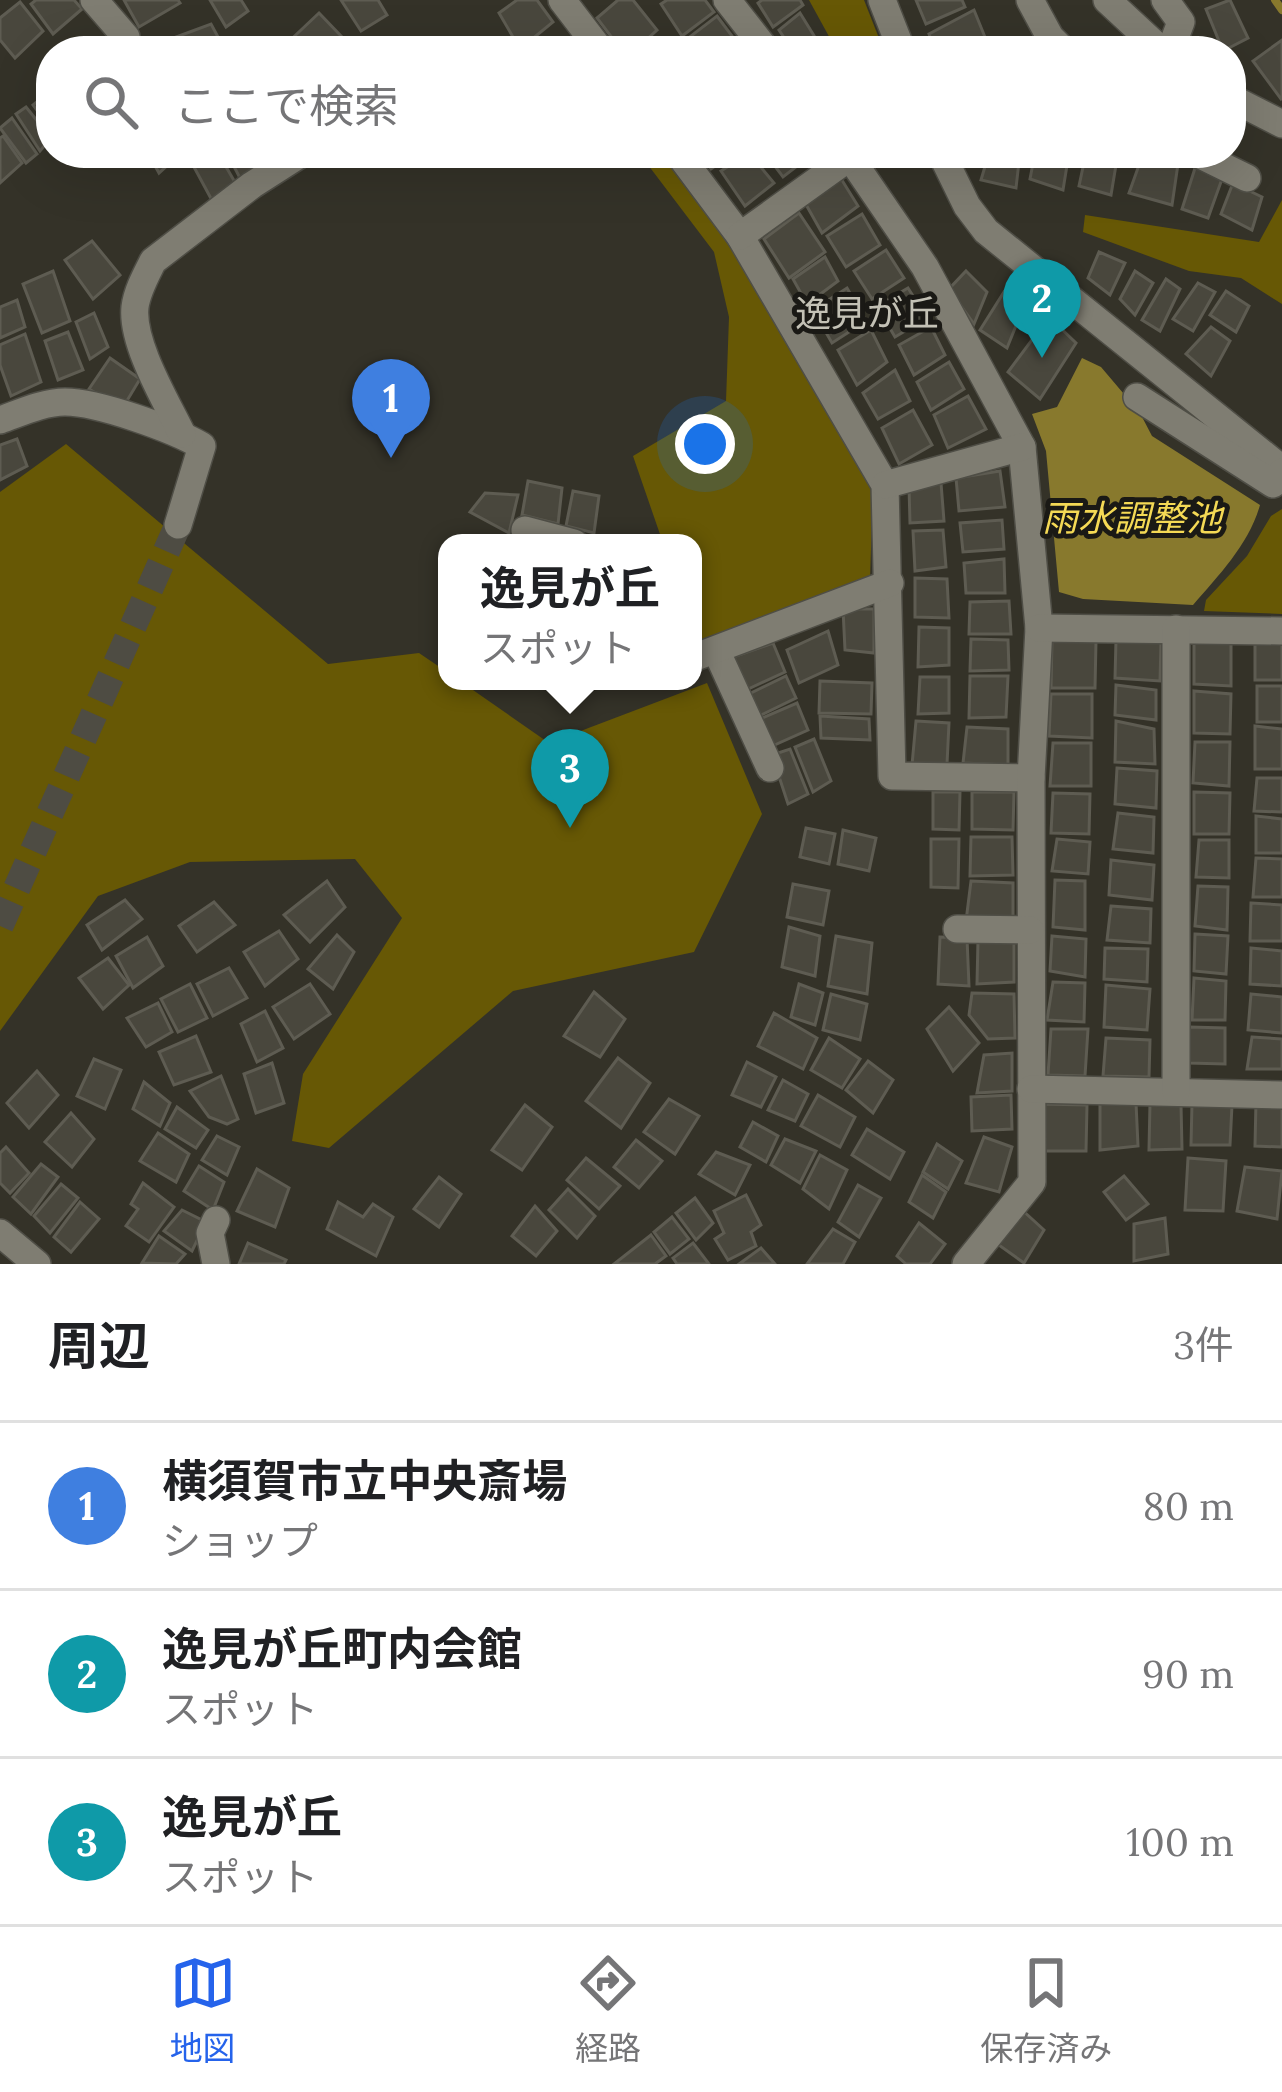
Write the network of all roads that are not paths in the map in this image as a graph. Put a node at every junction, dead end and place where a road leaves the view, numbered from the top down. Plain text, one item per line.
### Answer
1 (94, 0) edge
2 (562, 0) edge
3 (727, 0) edge
4 (882, 0) edge
5 (1030, 0) edge
6 (1107, 0) edge
7 (1165, 0) edge
8 (126, 36) edge
9 (590, 36) edge
10 (755, 36) edge
11 (896, 36) edge
12 (1049, 36) edge
13 (1149, 36) edge
14 (1174, 36) edge
15 (1246, 106) edge
16 (1282, 124) edge
17 (279, 168) edge
18 (688, 168) edge
19 (832, 168) edge
20 (858, 168) edge
21 (948, 168) edge
22 (1227, 168) edge
23 (1247, 178) dead end
24 (740, 236) junction
25 (1137, 397) dead end
26 (0, 420) edge
27 (192, 440) junction
28 (1022, 447) junction
29 (1282, 471) edge
30 (885, 485) junction
31 (178, 525) tunnel mouth
32 (525, 530) dead end
33 (540, 534) edge
34 (890, 583) junction
35 (1039, 628) junction
36 (1176, 629) junction
37 (1282, 631) edge
38 (704, 654) edge
39 (770, 768) dead end
40 (1031, 778) junction
41 (957, 929) dead end
42 (1030, 929) junction
43 (1031, 1089) junction
44 (1176, 1090) junction
45 (1282, 1094) edge
46 (215, 1220) dead end
47 (0, 1233) edge
48 (37, 1264) edge
49 (216, 1264) edge
50 (967, 1264) edge

1 - 8 street
2 - 9 street
3 - 10 street
4 - 11 street
5 - 12 street
6 - 13 street
7 - 14 street
15 - 16 street
17 - 27 street
18 - 24 street
19 - 24 street
20 - 28 street
21 - 29 street
22 - 23 street
24 - 30 street
25 - 29 street
26 - 27 street
27 - 31 street
28 - 30 street
28 - 35 street
30 - 34 street
32 - 33 street
34 - 38 street
34 - 40 street
35 - 36 street
35 - 40 street
36 - 37 street
36 - 44 street
38 - 39 street
40 - 42 street
41 - 42 street
42 - 43 street
43 - 44 street
43 - 50 street
44 - 45 street
46 - 49 street
47 - 48 street

